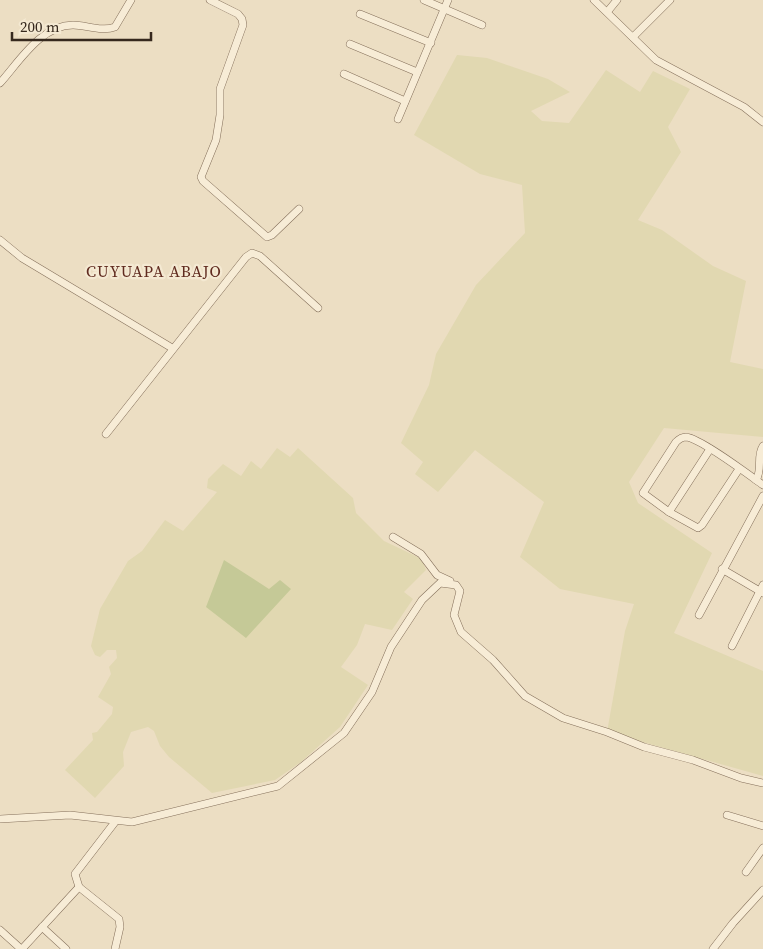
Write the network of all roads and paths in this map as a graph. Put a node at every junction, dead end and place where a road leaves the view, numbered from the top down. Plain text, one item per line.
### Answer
1 (132, 0) edge
2 (210, 0) edge
3 (424, 0) edge
4 (448, 0) edge
5 (594, 0) edge
6 (617, 0) edge
7 (670, 0) edge
8 (445, 9) junction
9 (608, 11) junction
10 (360, 14) dead end
11 (482, 25) dead end
12 (633, 37) junction
13 (431, 43) junction
14 (350, 44) dead end
15 (417, 72) junction
16 (344, 74) dead end
17 (0, 83) edge
18 (405, 101) junction
19 (398, 119) dead end
20 (763, 122) edge
21 (299, 210) dead end
22 (0, 240) edge
23 (318, 308) dead end
24 (172, 348) junction
25 (106, 434) dead end
26 (763, 446) edge
27 (710, 449) junction
28 (739, 469) junction
29 (760, 482) edge
30 (763, 496) edge
31 (670, 512) junction
32 (393, 537) dead end
33 (722, 569) junction
34 (452, 583) junction
35 (762, 590) edge
36 (699, 615) dead end
37 (732, 646) dead end
38 (763, 783) edge
39 (727, 815) dead end
40 (0, 819) edge
41 (115, 822) junction
42 (763, 826) edge
43 (763, 848) edge
44 (746, 872) dead end
45 (79, 887) junction
46 (763, 890) edge
47 (42, 927) junction
48 (0, 930) edge
49 (21, 949) edge
50 (66, 949) edge
51 (115, 949) edge
52 (714, 949) edge

1 - 17 street
2 - 21 street
3 - 8 street
4 - 8 street
5 - 9 street
6 - 9 street
7 - 12 street
8 - 11 street
8 - 13 street
9 - 12 street
10 - 13 street
12 - 20 street
13 - 15 street
14 - 15 street
15 - 18 street
16 - 18 street
18 - 19 street
22 - 24 street
23 - 24 street
24 - 25 street
26 - 29 street
27 - 28 street
27 - 31 street
27 - 31 street
28 - 29 street
28 - 31 street
30 - 33 street
32 - 34 street
33 - 35 street
33 - 36 street
34 - 38 street
34 - 41 street
35 - 37 street
39 - 42 street
40 - 41 street
41 - 45 street
43 - 44 street
45 - 47 street
45 - 51 street
46 - 52 street
47 - 49 street
47 - 50 street
48 - 49 street

